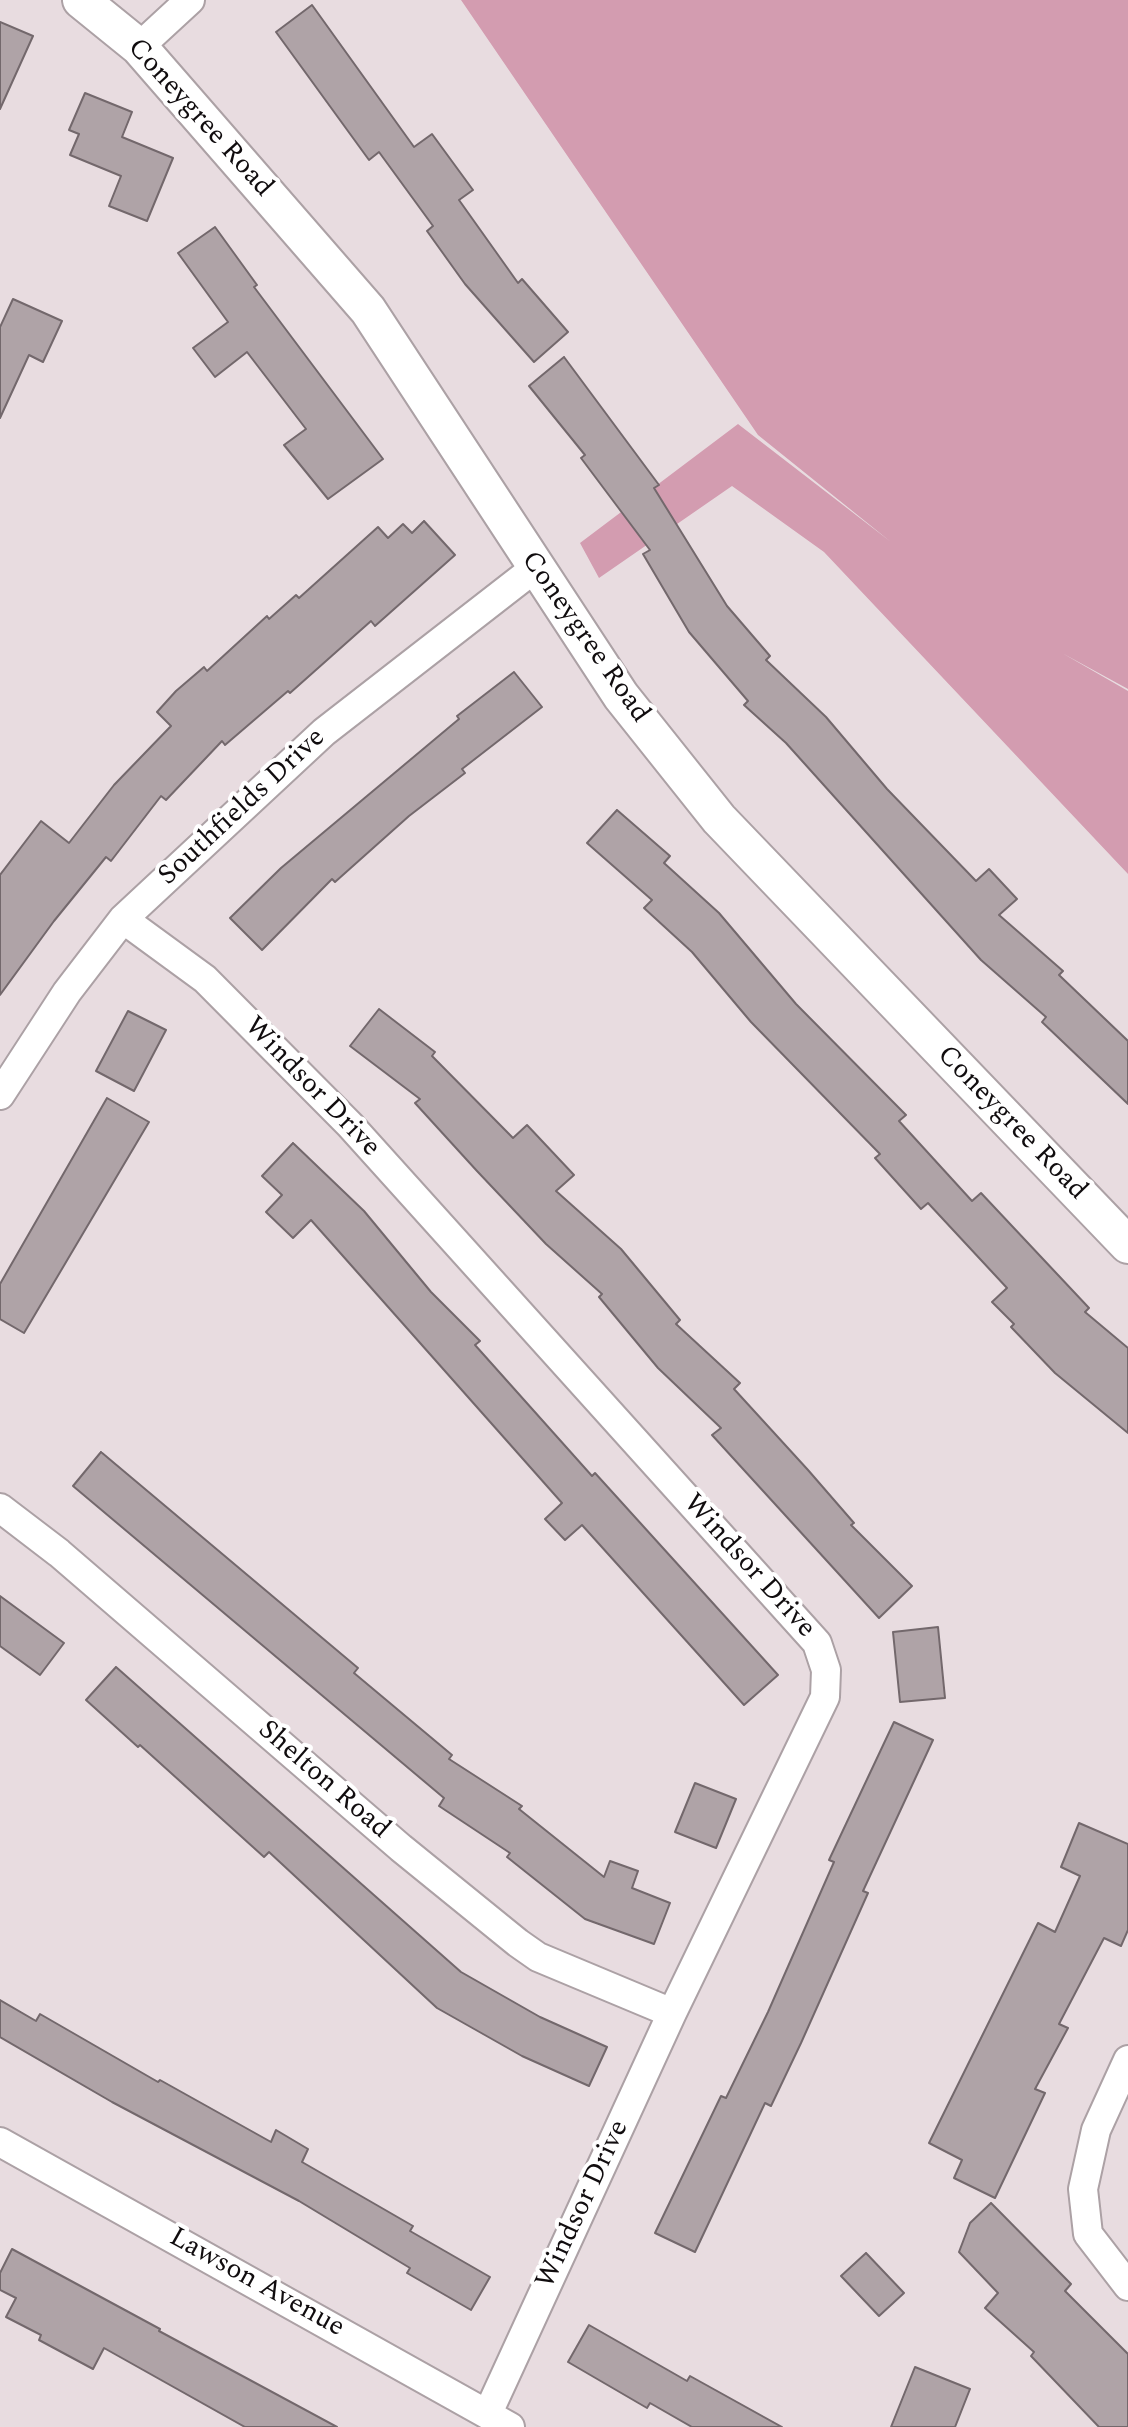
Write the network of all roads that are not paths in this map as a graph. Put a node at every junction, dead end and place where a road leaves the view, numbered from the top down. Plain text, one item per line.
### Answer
1 (81, 0) edge
2 (190, 0) edge
3 (139, 47) junction
4 (535, 568) junction
5 (123, 919) junction
6 (0, 1095) edge
7 (1128, 1245) edge
8 (0, 1508) edge
9 (672, 2013) junction
10 (1128, 2060) edge
11 (0, 2142) edge
12 (1128, 2286) edge
13 (499, 2420) edge

1 - 3 street, Coneygree Road
2 - 3 street
3 - 4 street, Coneygree Road
4 - 5 street, Southfields Drive
4 - 7 street, Coneygree Road
5 - 6 street, Southfields Drive
5 - 9 street, Windsor Drive
8 - 9 street, Shelton Road
9 - 13 street, Windsor Drive
10 - 12 street
11 - 13 street, Lawson Avenue

